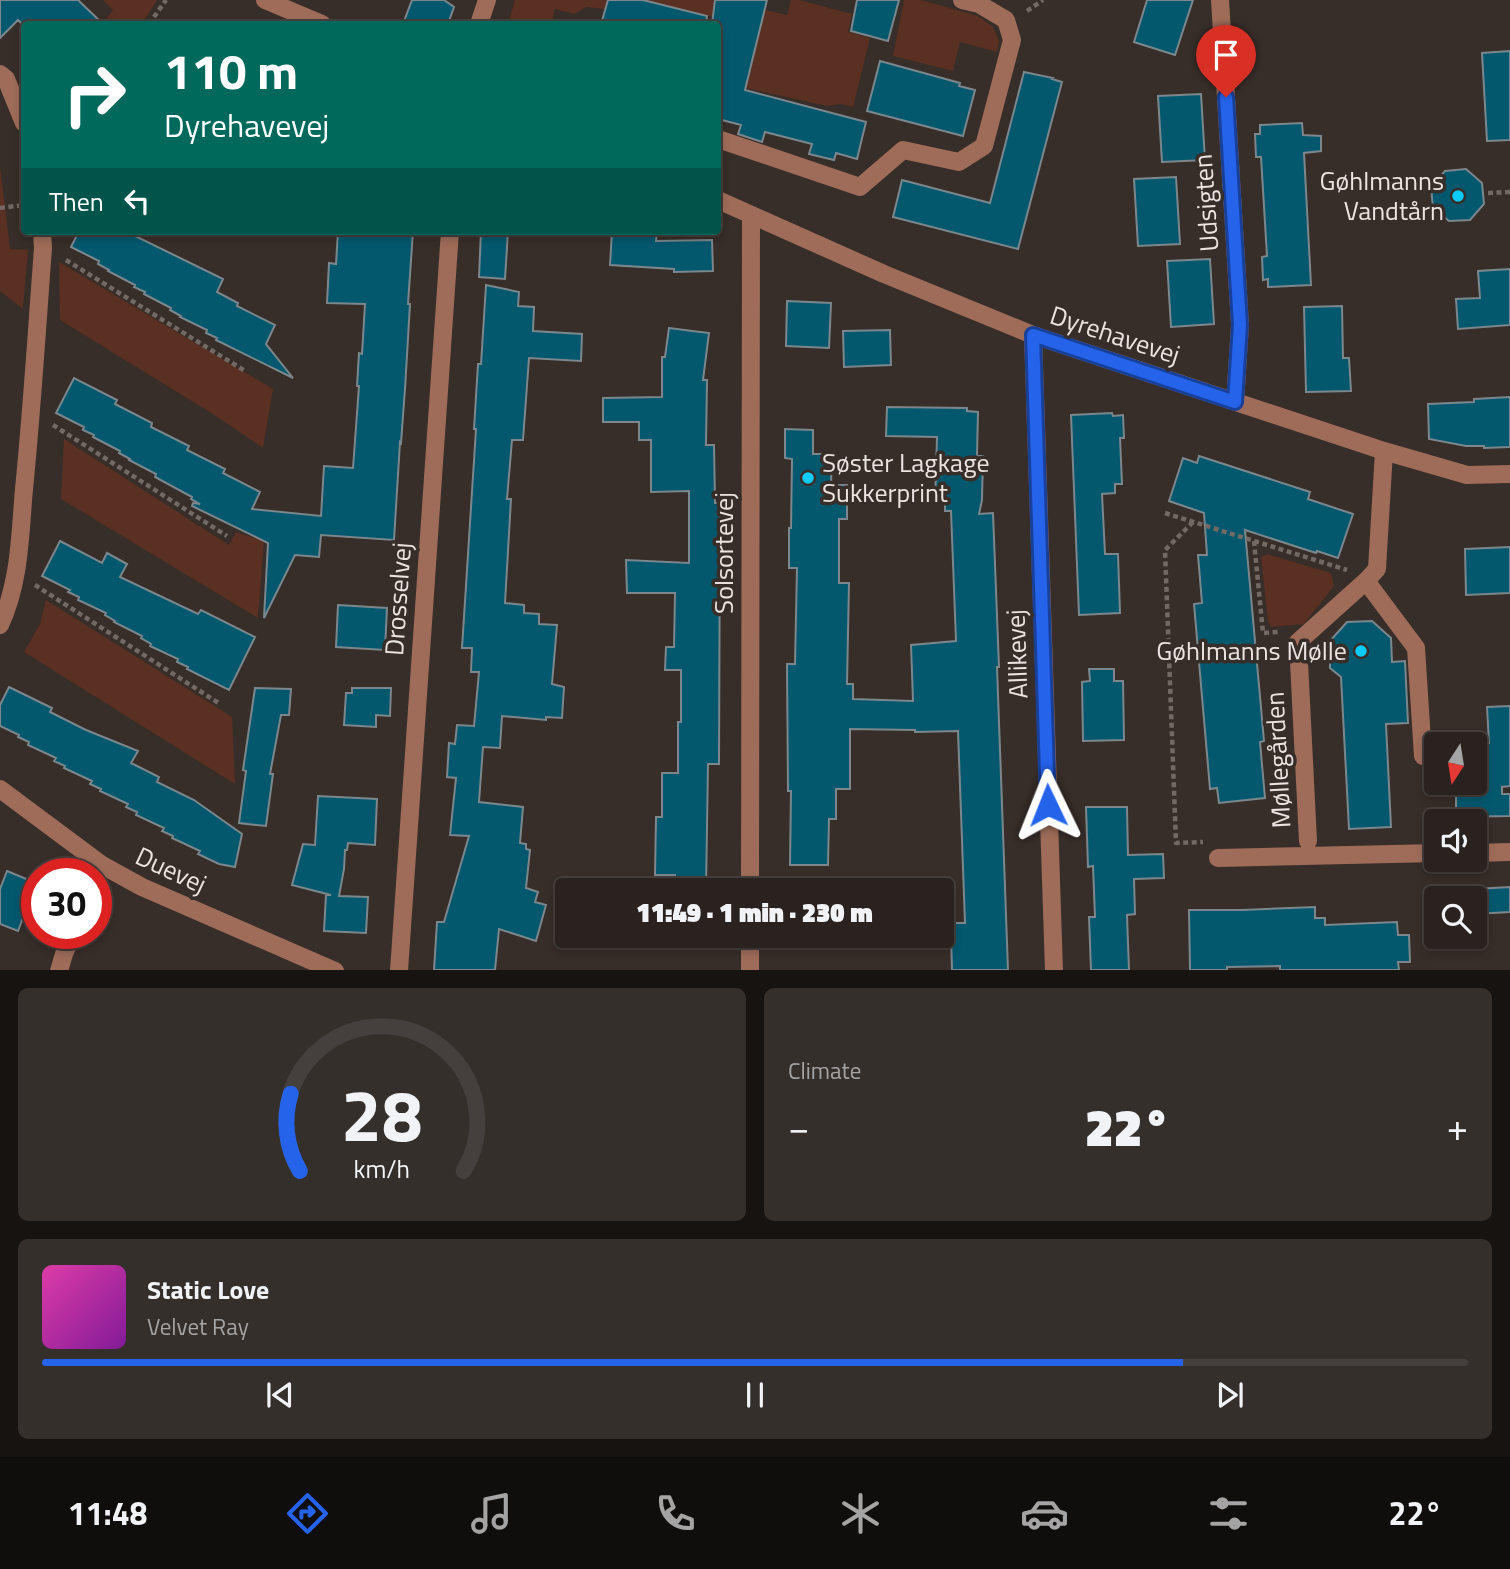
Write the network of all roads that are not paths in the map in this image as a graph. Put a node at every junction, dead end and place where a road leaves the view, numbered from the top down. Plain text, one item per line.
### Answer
1 (265, 0) edge
2 (487, 0) edge
3 (962, 0) edge
4 (1220, 0) edge
5 (315, 21) edge
6 (480, 21) edge
7 (0, 74) edge
8 (21, 116) edge
9 (721, 140) edge
10 (721, 201) edge
11 (751, 215) junction
12 (450, 235) edge
13 (43, 240) edge
14 (1033, 335) junction
15 (1235, 402) junction
16 (1384, 451) junction
17 (1510, 474) edge
18 (1366, 581) junction
19 (0, 625) edge
20 (1423, 756) dead end
21 (0, 789) edge
22 (1308, 841) dead end
23 (1510, 852) edge
24 (1424, 853) edge
25 (1487, 853) edge
26 (82, 858) edge
27 (1218, 858) road end
28 (112, 877) edge
29 (750, 878) edge
30 (750, 948) edge
31 (66, 949) edge
32 (59, 970) edge
33 (333, 970) edge
34 (399, 970) edge
35 (750, 970) edge
36 (1054, 970) edge

1 - 5 street
2 - 6 street
3 - 9 street
4 - 15 street, Udsigten
7 - 8 street
10 - 11 street, Dyrehavevej
11 - 14 street, Dyrehavevej
11 - 29 street, Solsortevej
12 - 34 street, Drosselvej
13 - 19 street
14 - 15 street, Dyrehavevej
14 - 36 street, Allikevej
15 - 16 street, Dyrehavevej
16 - 17 street, Dyrehavevej
16 - 18 street
18 - 20 street
18 - 22 street, Møllegården
21 - 26 street, Duevej
23 - 25 street
24 - 27 street
28 - 33 street, Duevej
30 - 35 street
31 - 32 street

